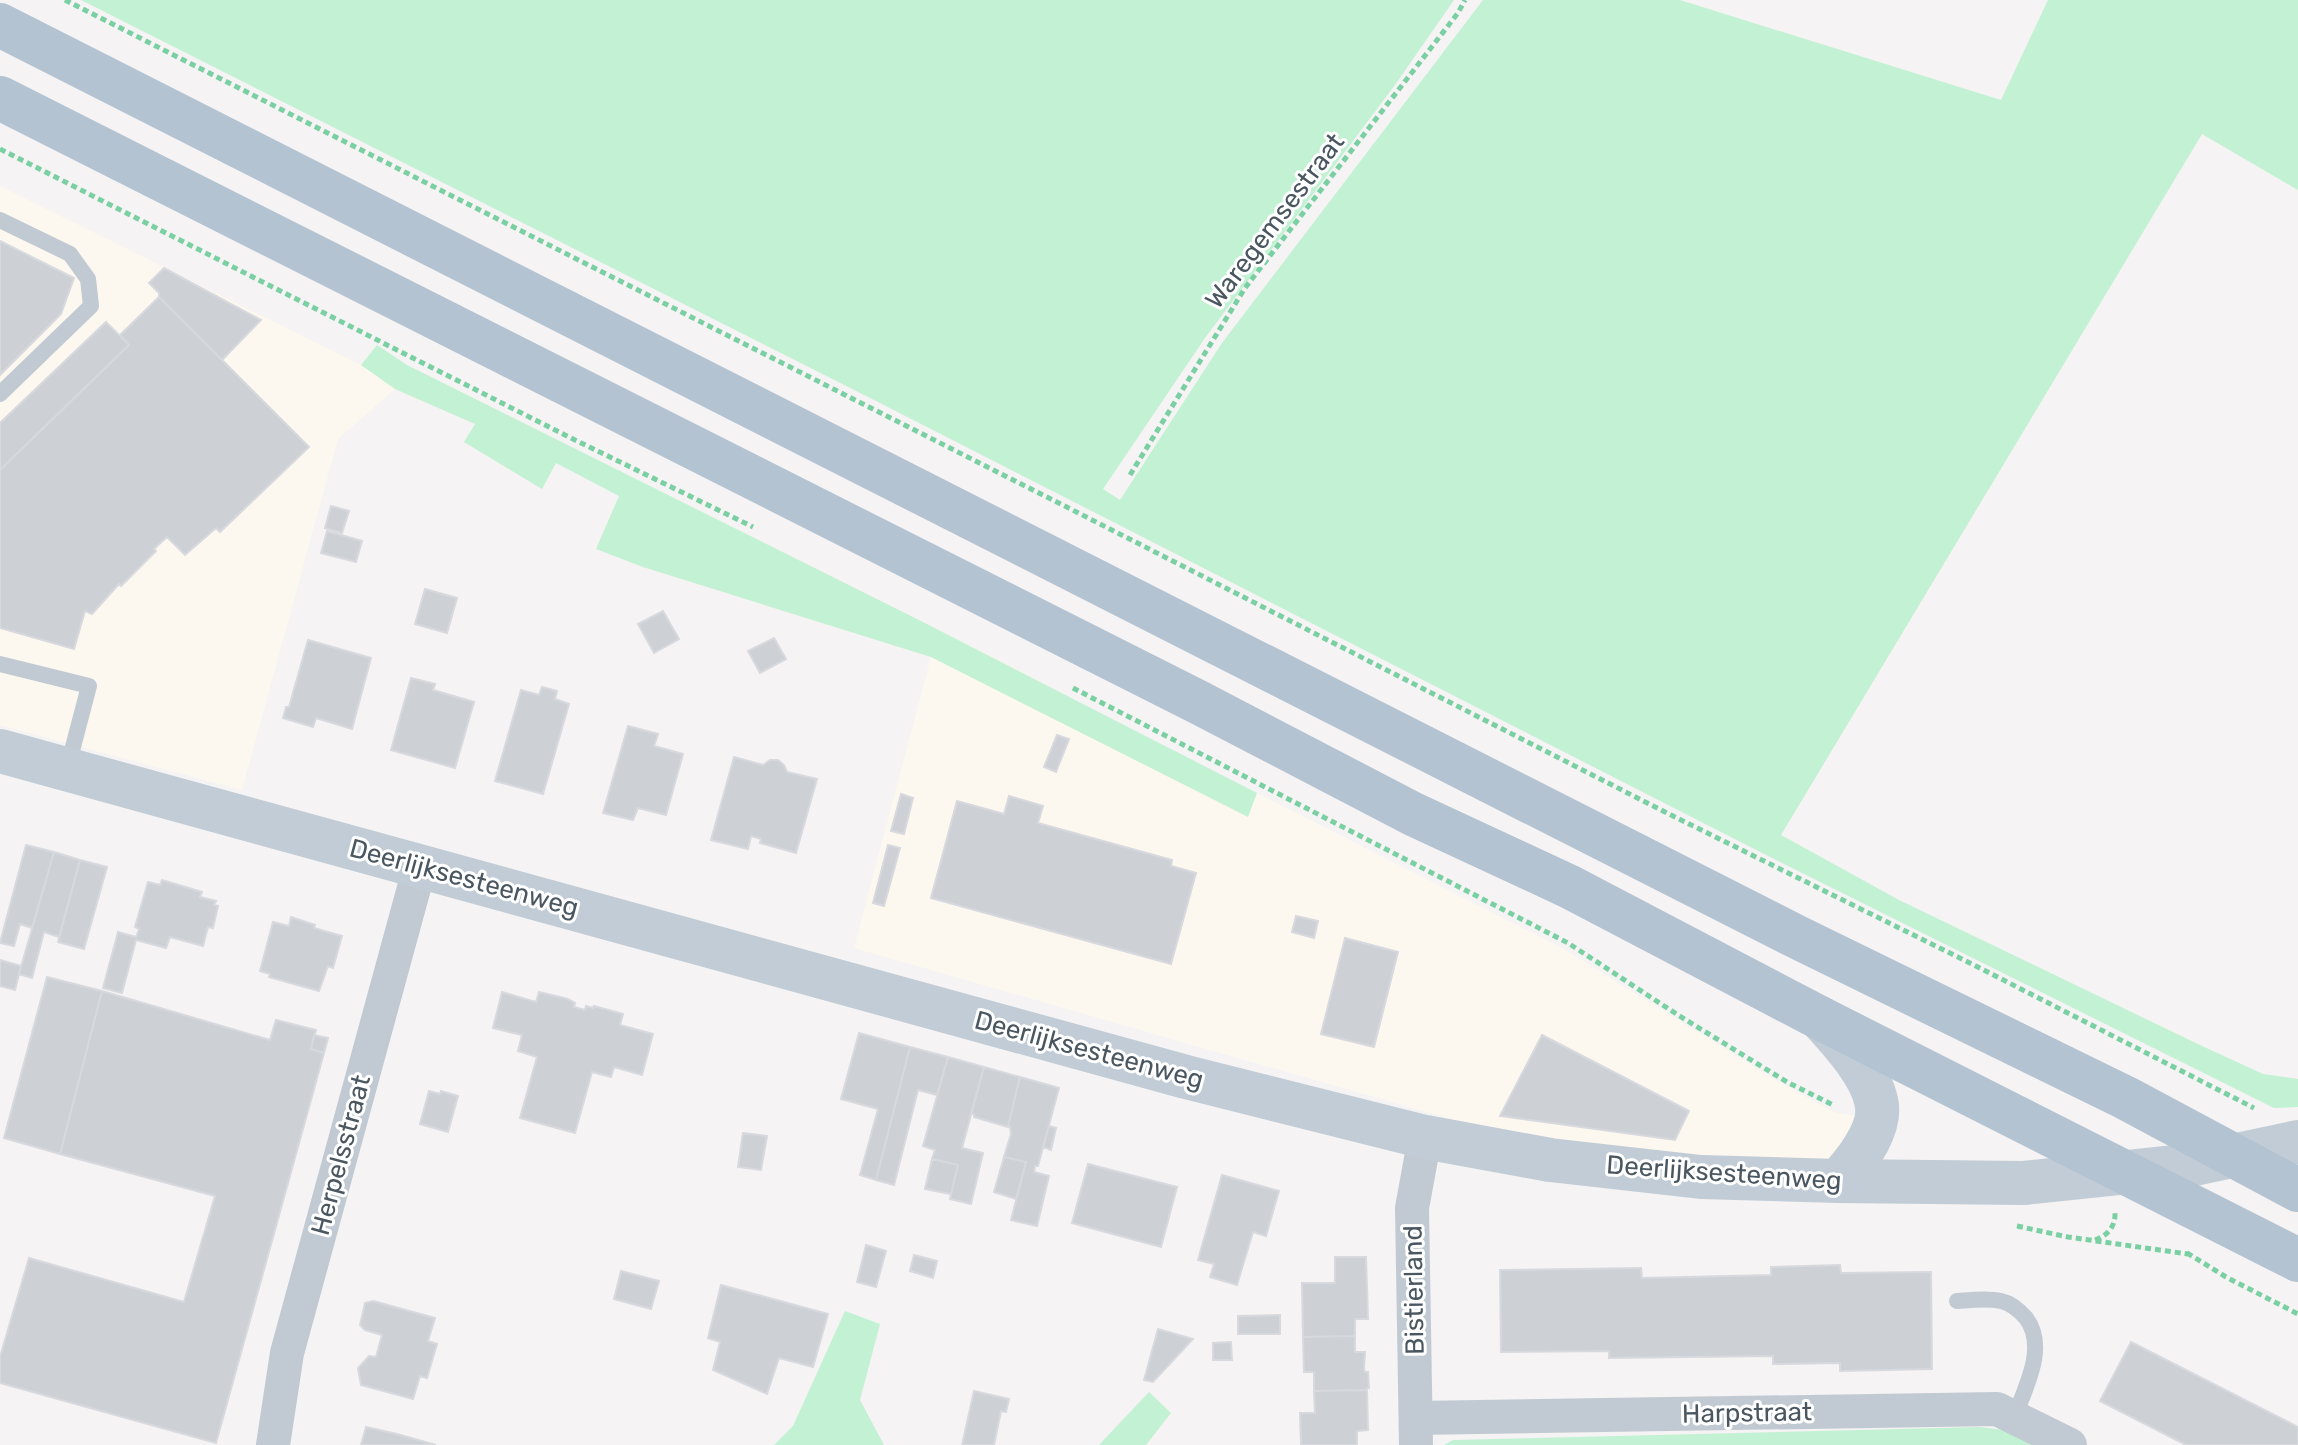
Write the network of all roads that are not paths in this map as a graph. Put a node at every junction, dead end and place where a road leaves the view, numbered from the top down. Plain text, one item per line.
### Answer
1 (0, 25) edge
2 (0, 98) edge
3 (0, 220) edge
4 (0, 394) edge
5 (0, 664) edge
6 (0, 751) edge
7 (67, 769) junction
8 (420, 866) junction
9 (1820, 1018) junction
10 (1425, 1137) junction
11 (2298, 1142) edge
12 (2216, 1154) junction
13 (1838, 1181) junction
14 (2298, 1190) edge
15 (2121, 1198) junction
16 (2298, 1260) edge
17 (1957, 1301) dead end
18 (2014, 1418) junction
19 (1416, 1431) edge
20 (273, 1445) edge
21 (2070, 1445) edge

1 - 12 main road
2 - 9 main road
3 - 4 lane
5 - 7 lane
6 - 7 main road, Deerlijksesteenweg
7 - 8 main road, Deerlijksesteenweg
8 - 10 main road, Deerlijksesteenweg
8 - 20 street, Herpelsstraat
9 - 13 main road
9 - 15 main road
10 - 13 main road, Deerlijksesteenweg
10 - 19 street, Bistierland
11 - 12 main road, Deerlijksesteenweg
12 - 14 main road
12 - 15 main road, Deerlijksesteenweg
13 - 15 main road, Deerlijksesteenweg
15 - 16 main road
17 - 18 lane
18 - 19 street, Harpstraat
18 - 21 street, Harpstraat

